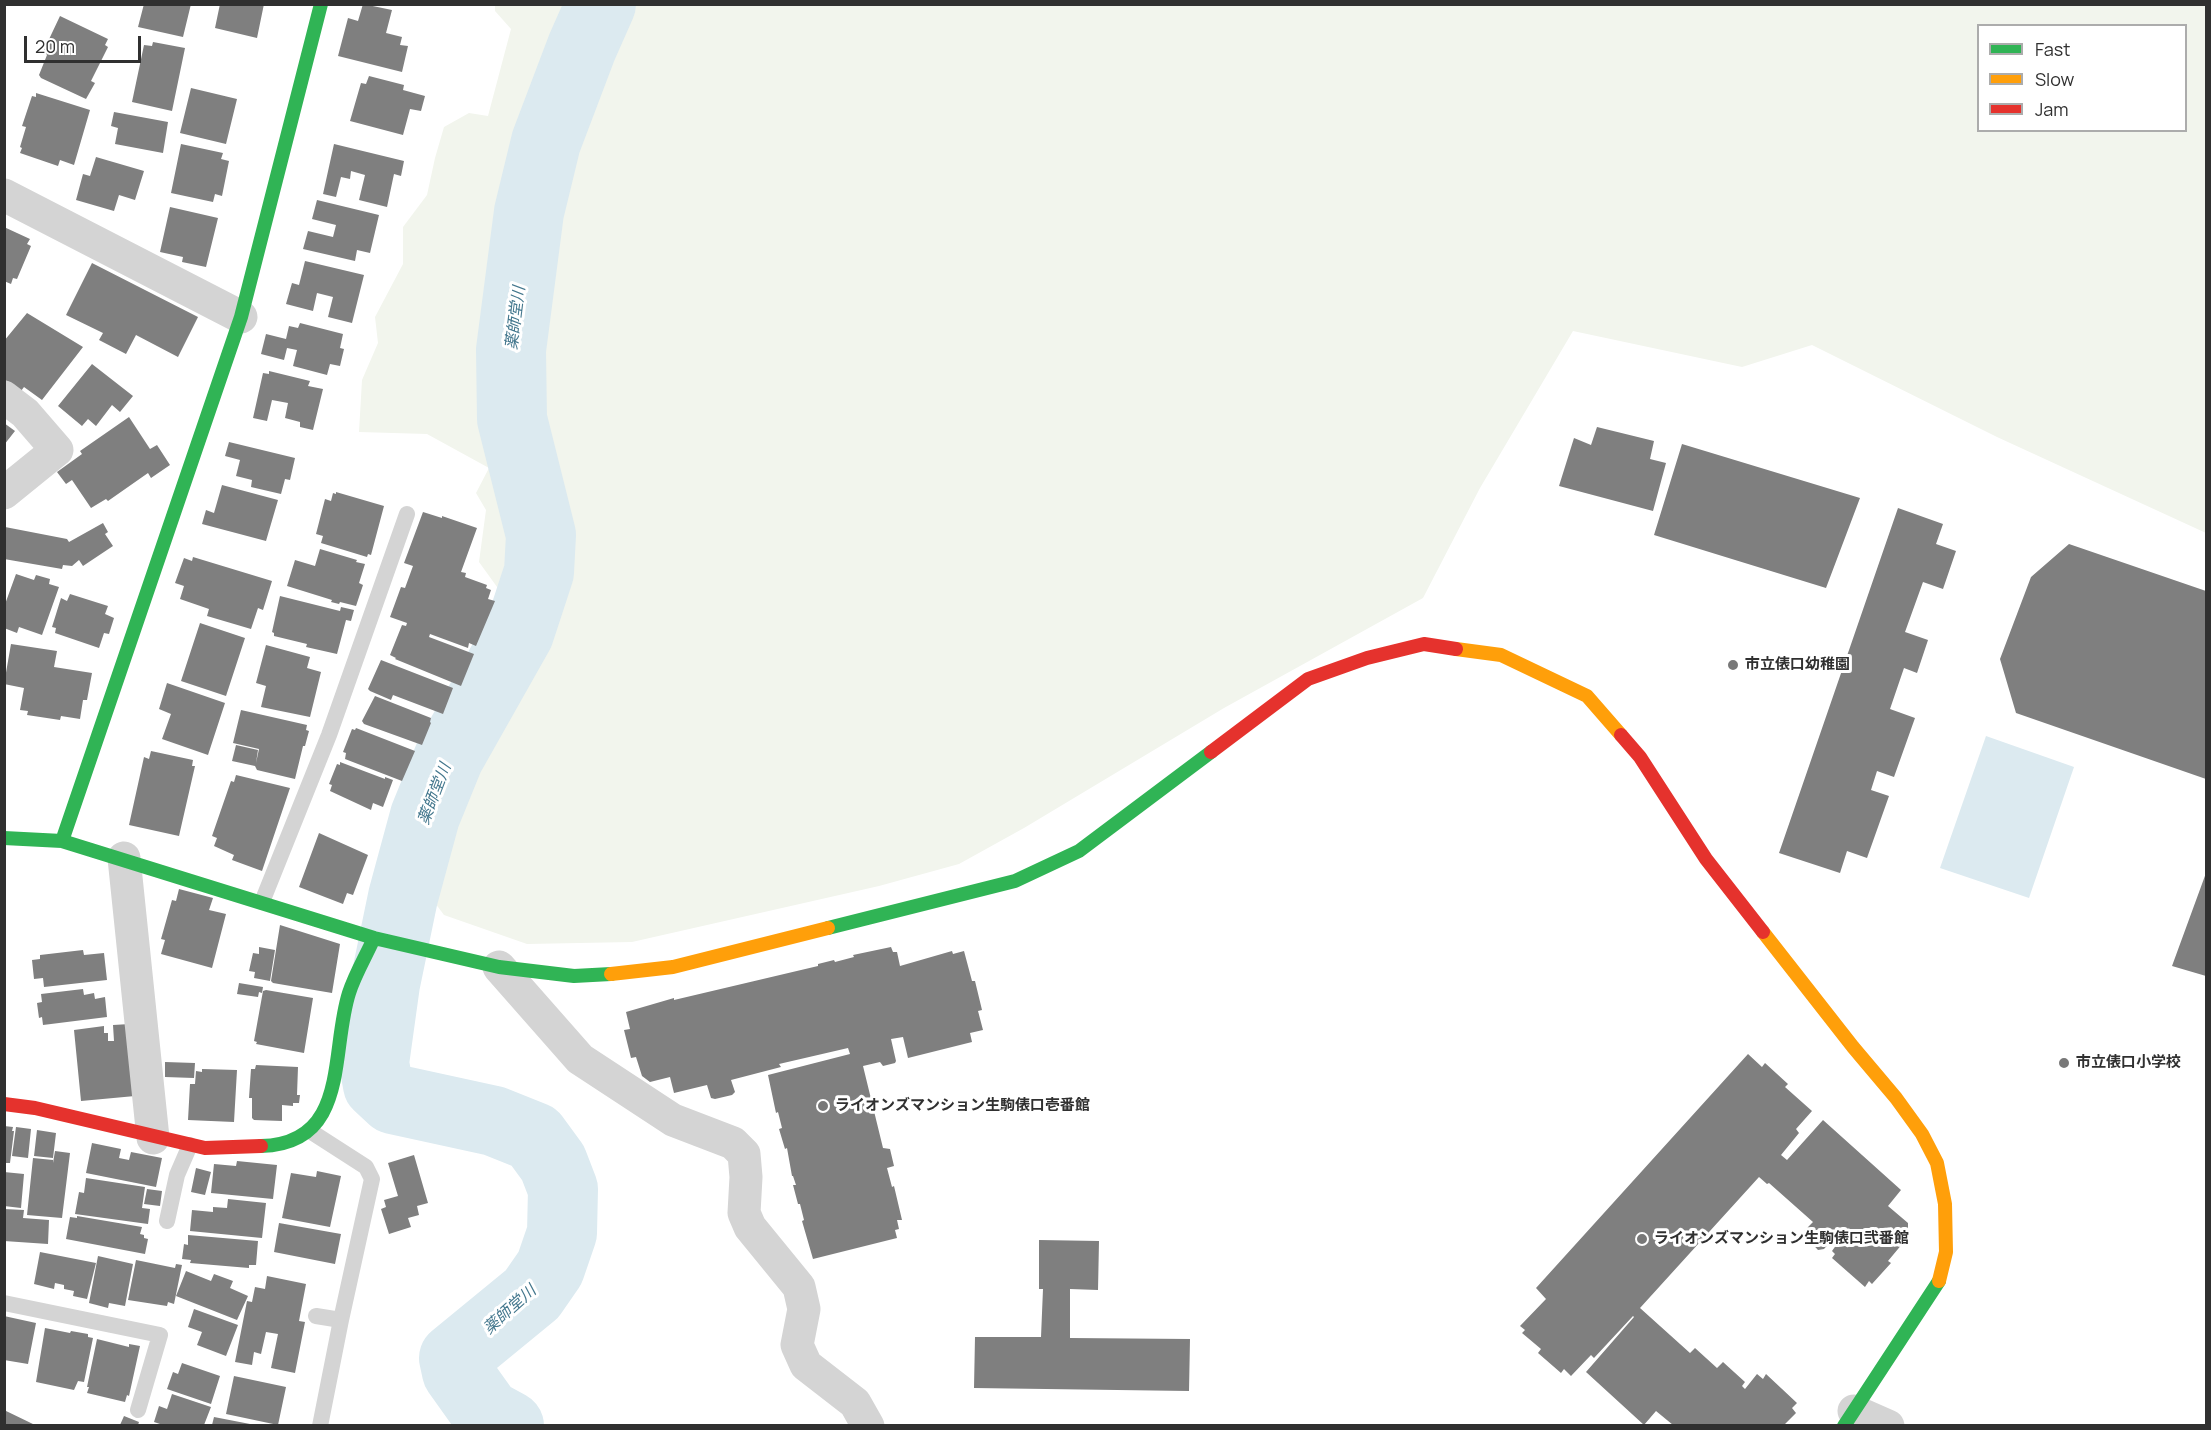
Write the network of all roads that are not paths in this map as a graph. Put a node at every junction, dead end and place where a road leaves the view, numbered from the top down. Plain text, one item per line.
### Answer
1 (321, 4) edge
2 (4, 195) edge
3 (241, 317) junction
4 (4, 397) edge
5 (4, 493) edge
6 (407, 514) dead end
7 (4, 838) edge
8 (62, 841) junction
9 (124, 858) junction
10 (262, 902) junction
11 (374, 938) junction
12 (499, 967) junction
13 (4, 1104) edge
14 (310, 1131) junction
15 (153, 1137) junction
16 (190, 1145) junction
17 (167, 1221) dead end
18 (4, 1303) edge
19 (316, 1316) dead end
20 (340, 1320) junction
21 (138, 1410) dead end
22 (1849, 1418) edge
23 (320, 1425) edge
24 (868, 1425) edge
25 (1888, 1425) edge

1 - 3 street
2 - 3 street
3 - 8 street
4 - 5 street
6 - 10 lane
7 - 8 street
8 - 9 street
9 - 10 street
9 - 15 street
10 - 11 street
11 - 12 street
11 - 14 street
12 - 22 street
12 - 24 street
13 - 15 street
14 - 16 street
14 - 20 lane
15 - 16 street
16 - 17 lane
18 - 21 lane
19 - 20 lane
20 - 23 lane
22 - 25 street

